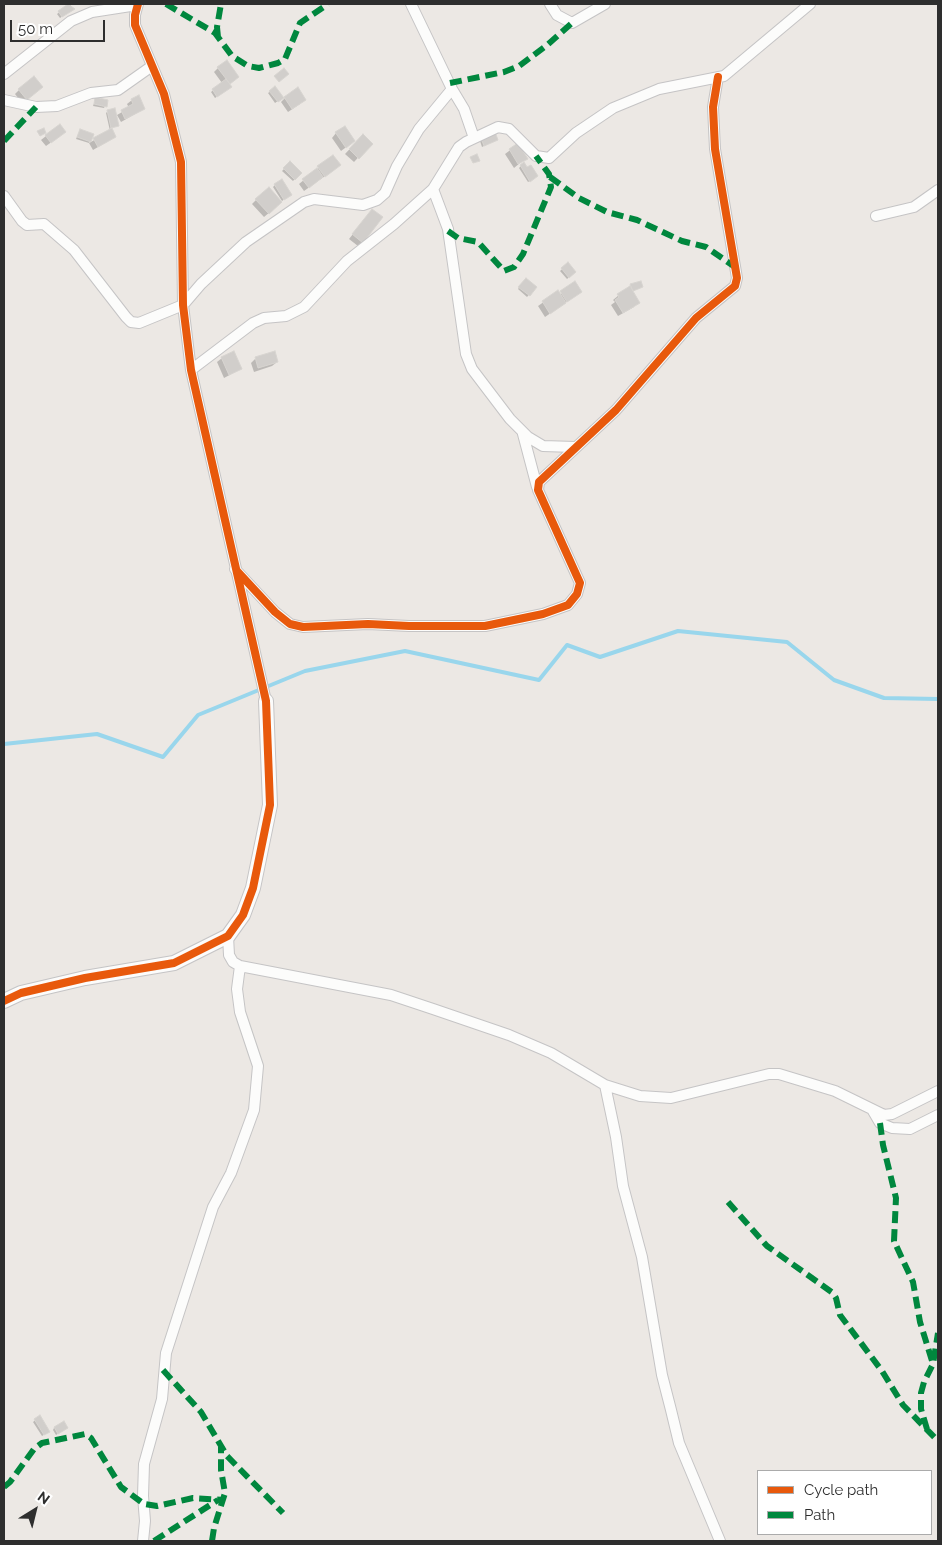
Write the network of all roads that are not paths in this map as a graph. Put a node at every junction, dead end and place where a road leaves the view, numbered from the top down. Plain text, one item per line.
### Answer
1 (411, 4) edge
2 (550, 4) edge
3 (605, 4) edge
4 (810, 4) edge
5 (138, 5) edge
6 (152, 66) junction
7 (4, 74) edge
8 (718, 77) junction
9 (452, 90) junction
10 (4, 100) edge
11 (474, 138) junction
12 (433, 189) junction
13 (938, 190) edge
14 (4, 196) edge
15 (876, 216) dead end
16 (183, 305) junction
17 (191, 370) junction
18 (523, 434) junction
19 (575, 447) junction
20 (537, 487) junction
21 (235, 569) junction
22 (266, 701) joint
23 (228, 936) junction
24 (240, 966) junction
25 (4, 1001) edge
26 (605, 1085) junction
27 (938, 1091) edge
28 (873, 1111) junction
29 (938, 1115) edge
30 (143, 1541) edge
31 (720, 1541) edge

1 - 9 street
2 - 3 street
4 - 8 street
5 - 6 street
5 - 7 street
6 - 10 street
6 - 16 street
8 - 11 street
8 - 19 street
9 - 11 street
9 - 16 street
11 - 12 street
12 - 17 street
12 - 18 street
13 - 15 street
14 - 16 street
16 - 17 street
17 - 21 street
18 - 19 street
18 - 20 street
19 - 20 street
20 - 21 street
21 - 22 street
22 - 23 street
23 - 24 street
23 - 25 street
24 - 26 street
24 - 30 street
26 - 28 street
26 - 31 street
27 - 28 street
28 - 29 street

